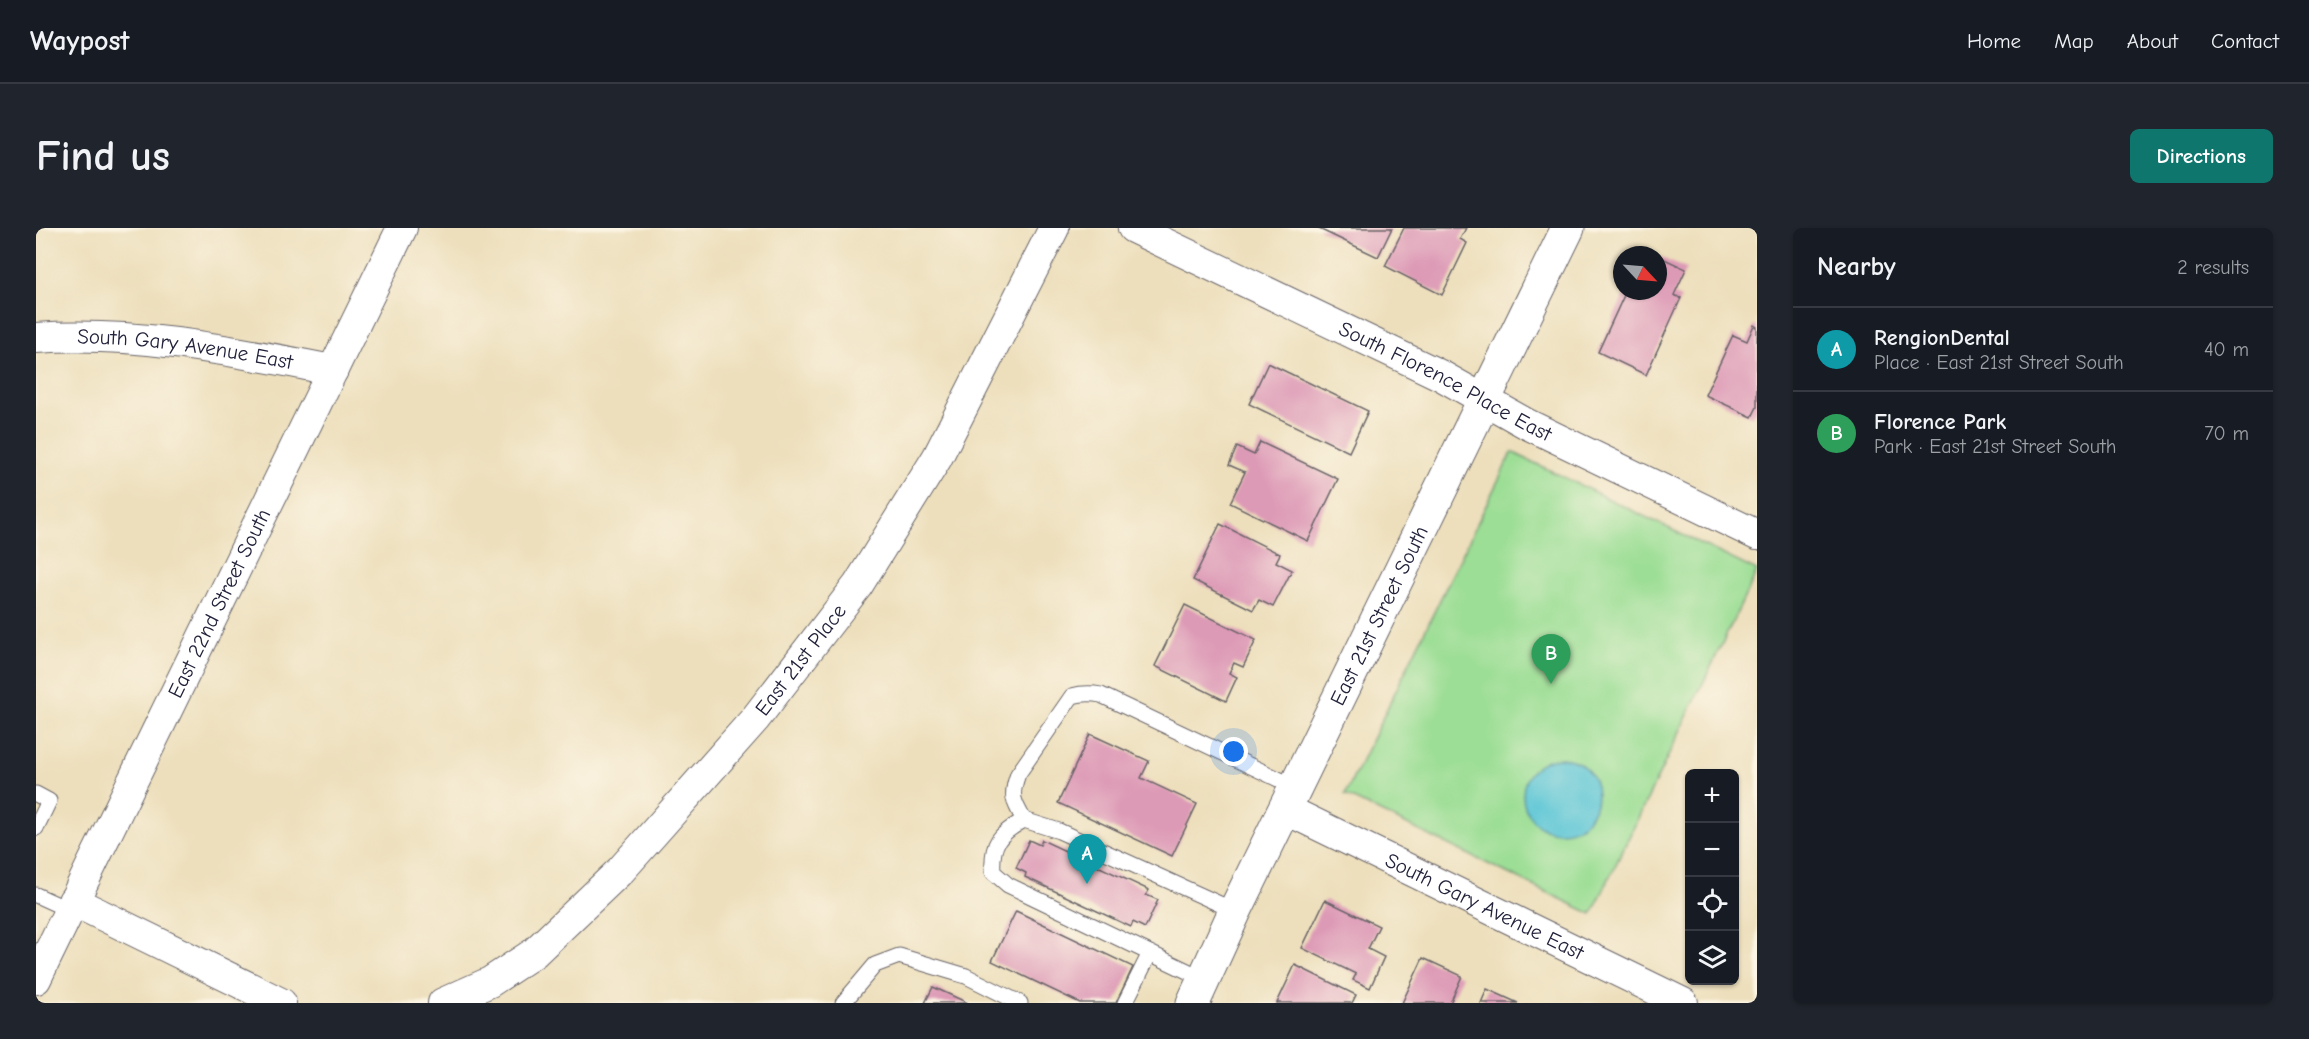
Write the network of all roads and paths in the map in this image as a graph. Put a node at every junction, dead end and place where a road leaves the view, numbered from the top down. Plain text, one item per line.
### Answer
1 (402, 228) edge
2 (1054, 228) edge
3 (1133, 228) edge
4 (1568, 228) edge
5 (36, 338) edge
6 (333, 370) junction
7 (1485, 400) junction
8 (1757, 535) edge
9 (36, 794) edge
10 (1290, 798) junction
11 (1024, 820) junction
12 (36, 828) edge
13 (36, 895) edge
14 (71, 906) junction
15 (1235, 911) junction
16 (1150, 953) junction
17 (36, 979) edge
18 (1199, 991) edge
19 (281, 1003) edge
20 (443, 1003) edge
21 (843, 1003) edge
22 (1020, 1003) edge
23 (1125, 1003) edge
24 (1683, 1003) edge

1 - 6 street, East 22nd Street South
2 - 20 street, East 21st Place
3 - 7 street, South Florence Place East
4 - 7 main road, East 21st Street South
5 - 6 street, South Gary Avenue East
6 - 14 street, East 22nd Street South
7 - 8 street, South Florence Place East
7 - 10 main road, East 21st Street South
9 - 12 lane
10 - 11 lane
10 - 15 main road, East 21st Street South
10 - 24 street, South Gary Avenue East
11 - 15 lane
11 - 16 lane
13 - 14 lane
14 - 17 street, East 22nd Street South
14 - 19 street
15 - 18 main road, East 21st Street South
16 - 18 lane
16 - 23 lane
21 - 22 lane

